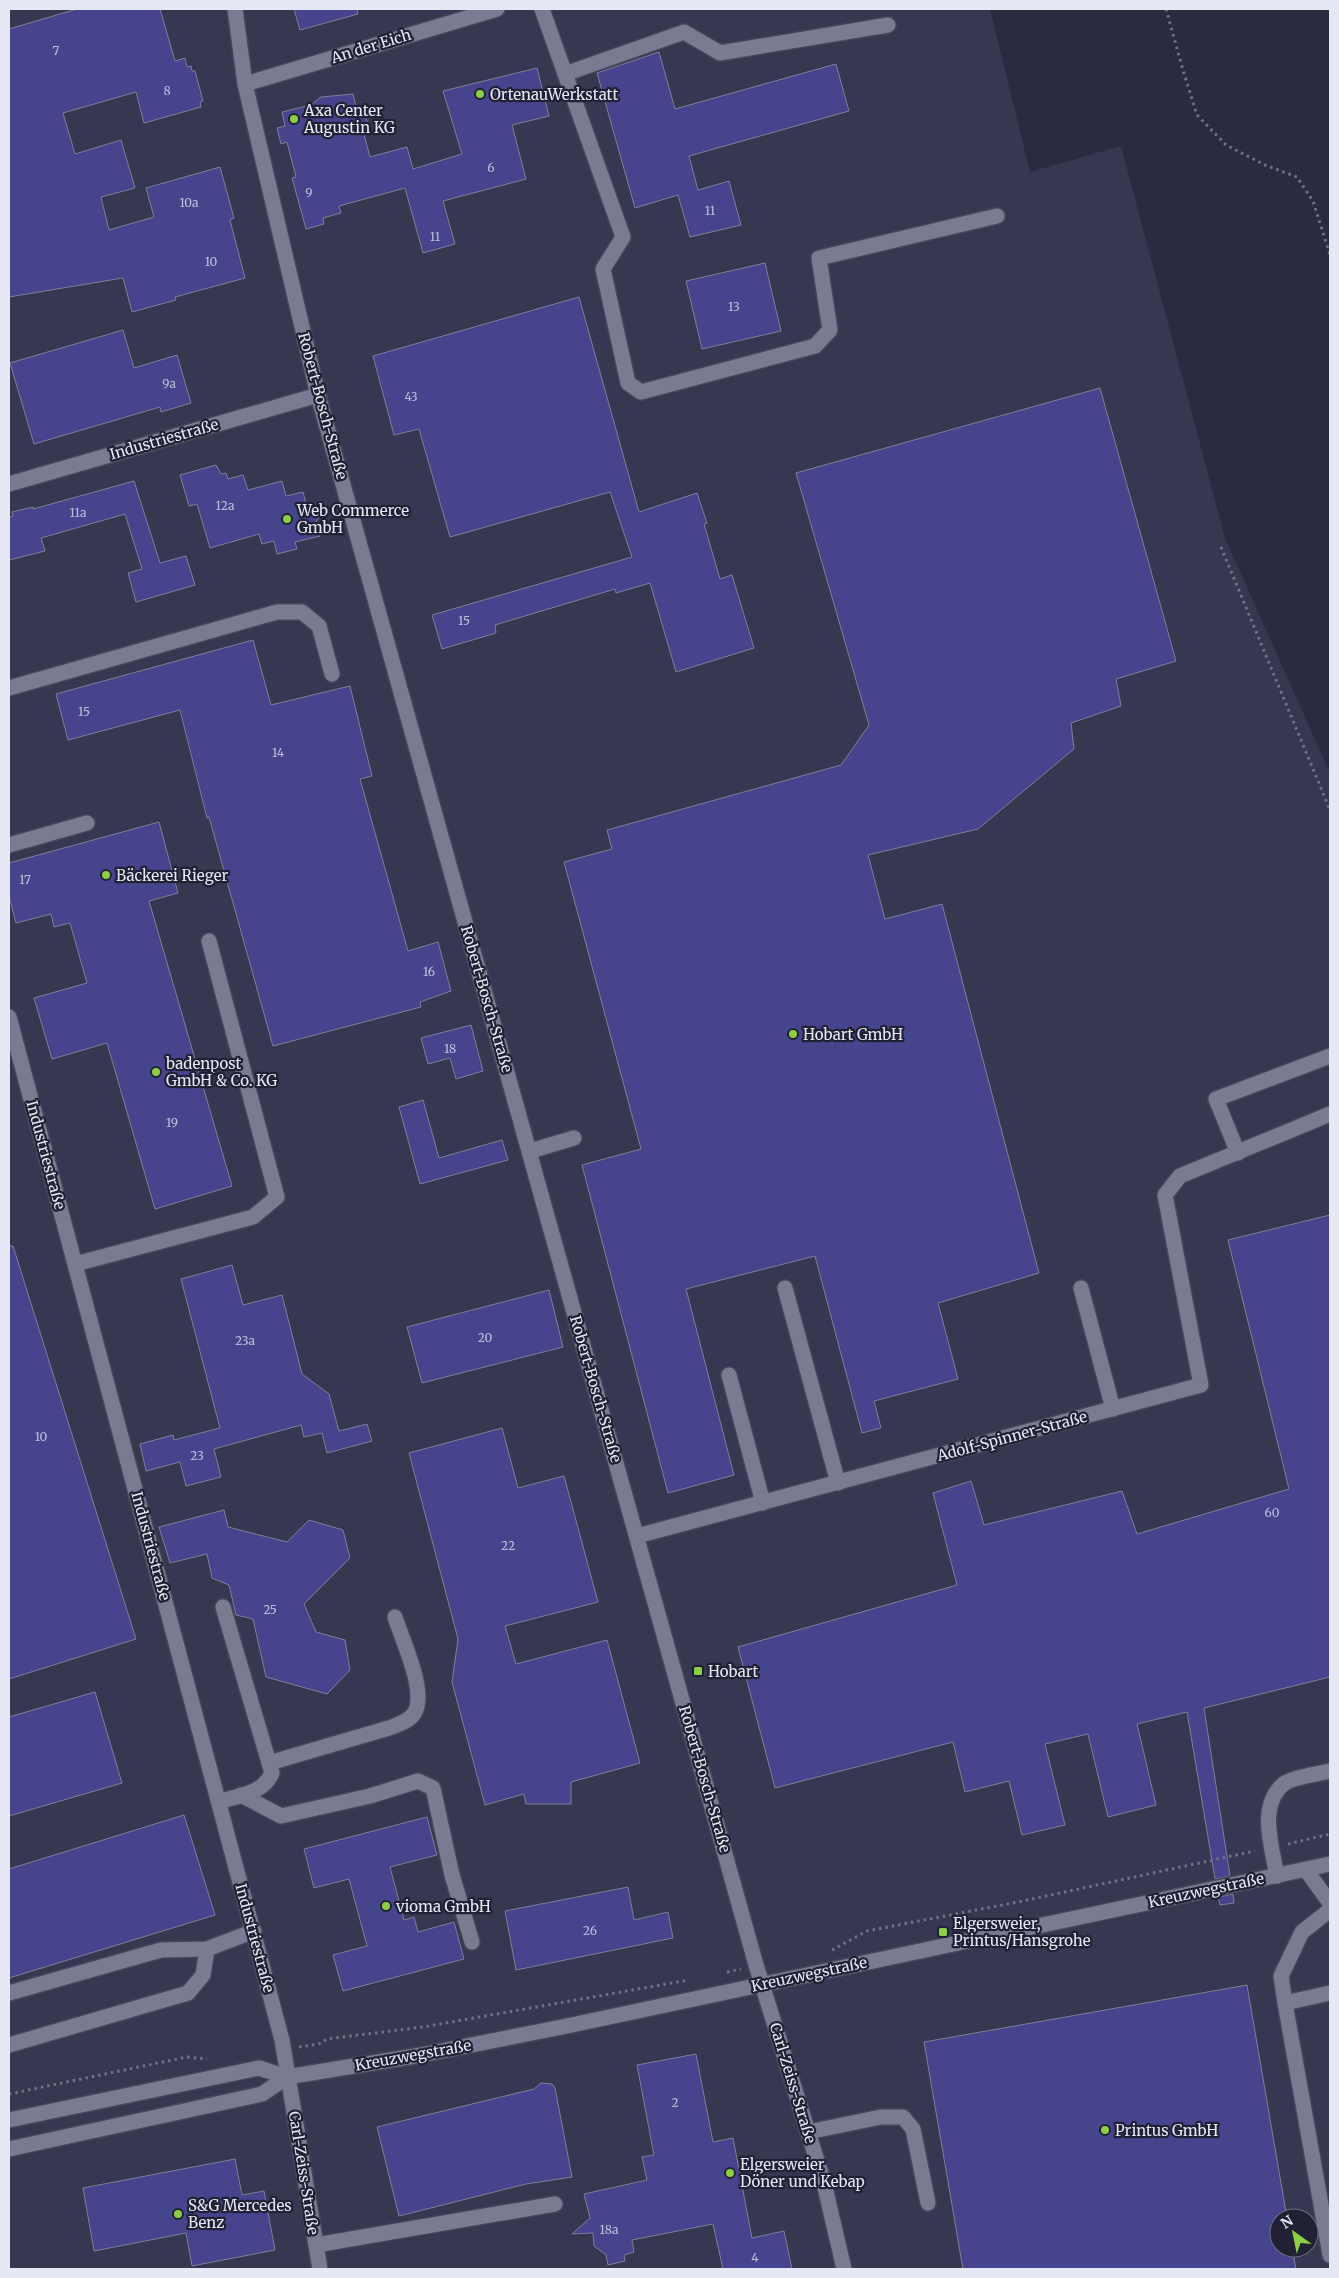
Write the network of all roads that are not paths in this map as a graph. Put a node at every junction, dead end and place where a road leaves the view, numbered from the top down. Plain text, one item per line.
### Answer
1 (235, 9) edge
2 (497, 9) edge
3 (542, 9) edge
4 (888, 25) dead end
5 (565, 74) junction
6 (245, 84) junction
7 (997, 216) dead end
8 (318, 395) junction
9 (9, 484) edge
10 (332, 674) dead end
11 (9, 688) edge
12 (86, 823) dead end
13 (9, 845) edge
14 (209, 941) dead end
15 (9, 1017) edge
16 (1330, 1056) edge
17 (1330, 1114) edge
18 (574, 1138) dead end
19 (530, 1151) junction
20 (1238, 1153) junction
21 (75, 1264) junction
22 (785, 1288) dead end
23 (1081, 1288) dead end
24 (729, 1375) dead end
25 (1113, 1409) junction
26 (838, 1483) junction
27 (763, 1503) junction
28 (637, 1536) junction
29 (223, 1607) dead end
30 (395, 1617) dead end
31 (269, 1763) junction
32 (1330, 1771) edge
33 (241, 1795) junction
34 (219, 1802) junction
35 (1330, 1864) edge
36 (1306, 1870) junction
37 (1277, 1876) junction
38 (1330, 1904) edge
39 (1330, 1910) edge
40 (254, 1931) junction
41 (472, 1942) dead end
42 (207, 1949) junction
43 (762, 1984) junction
44 (9, 1993) edge
45 (1330, 1993) edge
46 (1285, 2003) junction
47 (9, 2046) edge
48 (287, 2077) junction
49 (9, 2120) edge
50 (808, 2132) junction
51 (9, 2149) edge
52 (928, 2203) dead end
53 (555, 2204) dead end
54 (316, 2245) junction
55 (1330, 2255) edge
56 (320, 2269) edge
57 (844, 2269) edge

1 - 6 street, Robert-Bosch-Straße
2 - 6 street, An der Eich
3 - 5 street
4 - 5 street
5 - 7 street
6 - 8 street, Robert-Bosch-Straße
8 - 9 street, Industriestraße
8 - 19 street, Robert-Bosch-Straße
10 - 11 street
12 - 13 street
14 - 21 street
15 - 21 street, Industriestraße
16 - 20 street
17 - 20 street
18 - 19 street
19 - 28 street, Robert-Bosch-Straße
20 - 25 street, Adolf-Spinner-Straße
21 - 34 street, Industriestraße
22 - 26 street
23 - 25 street
24 - 27 street
25 - 26 street, Adolf-Spinner-Straße
26 - 27 street, Adolf-Spinner-Straße
27 - 28 street, Adolf-Spinner-Straße
28 - 43 street, Robert-Bosch-Straße
29 - 31 street
30 - 31 street
31 - 33 street
32 - 37 street
33 - 34 street
33 - 41 street
34 - 40 street, Industriestraße
35 - 36 street, Kreuzwegstraße
36 - 37 street, Kreuzwegstraße
36 - 38 street
37 - 43 street, Kreuzwegstraße
39 - 46 street
40 - 42 street
40 - 48 street, Industriestraße
42 - 44 street
42 - 47 street
43 - 48 street, Kreuzwegstraße
43 - 50 street, Carl-Zeiss-Straße
45 - 46 street
46 - 55 street
48 - 49 street, Kreuzwegstraße
48 - 51 street, Kreuzwegstraße
48 - 54 street, Carl-Zeiss-Straße
50 - 52 street
50 - 57 street, Carl-Zeiss-Straße
53 - 54 street
54 - 56 street, Carl-Zeiss-Straße

